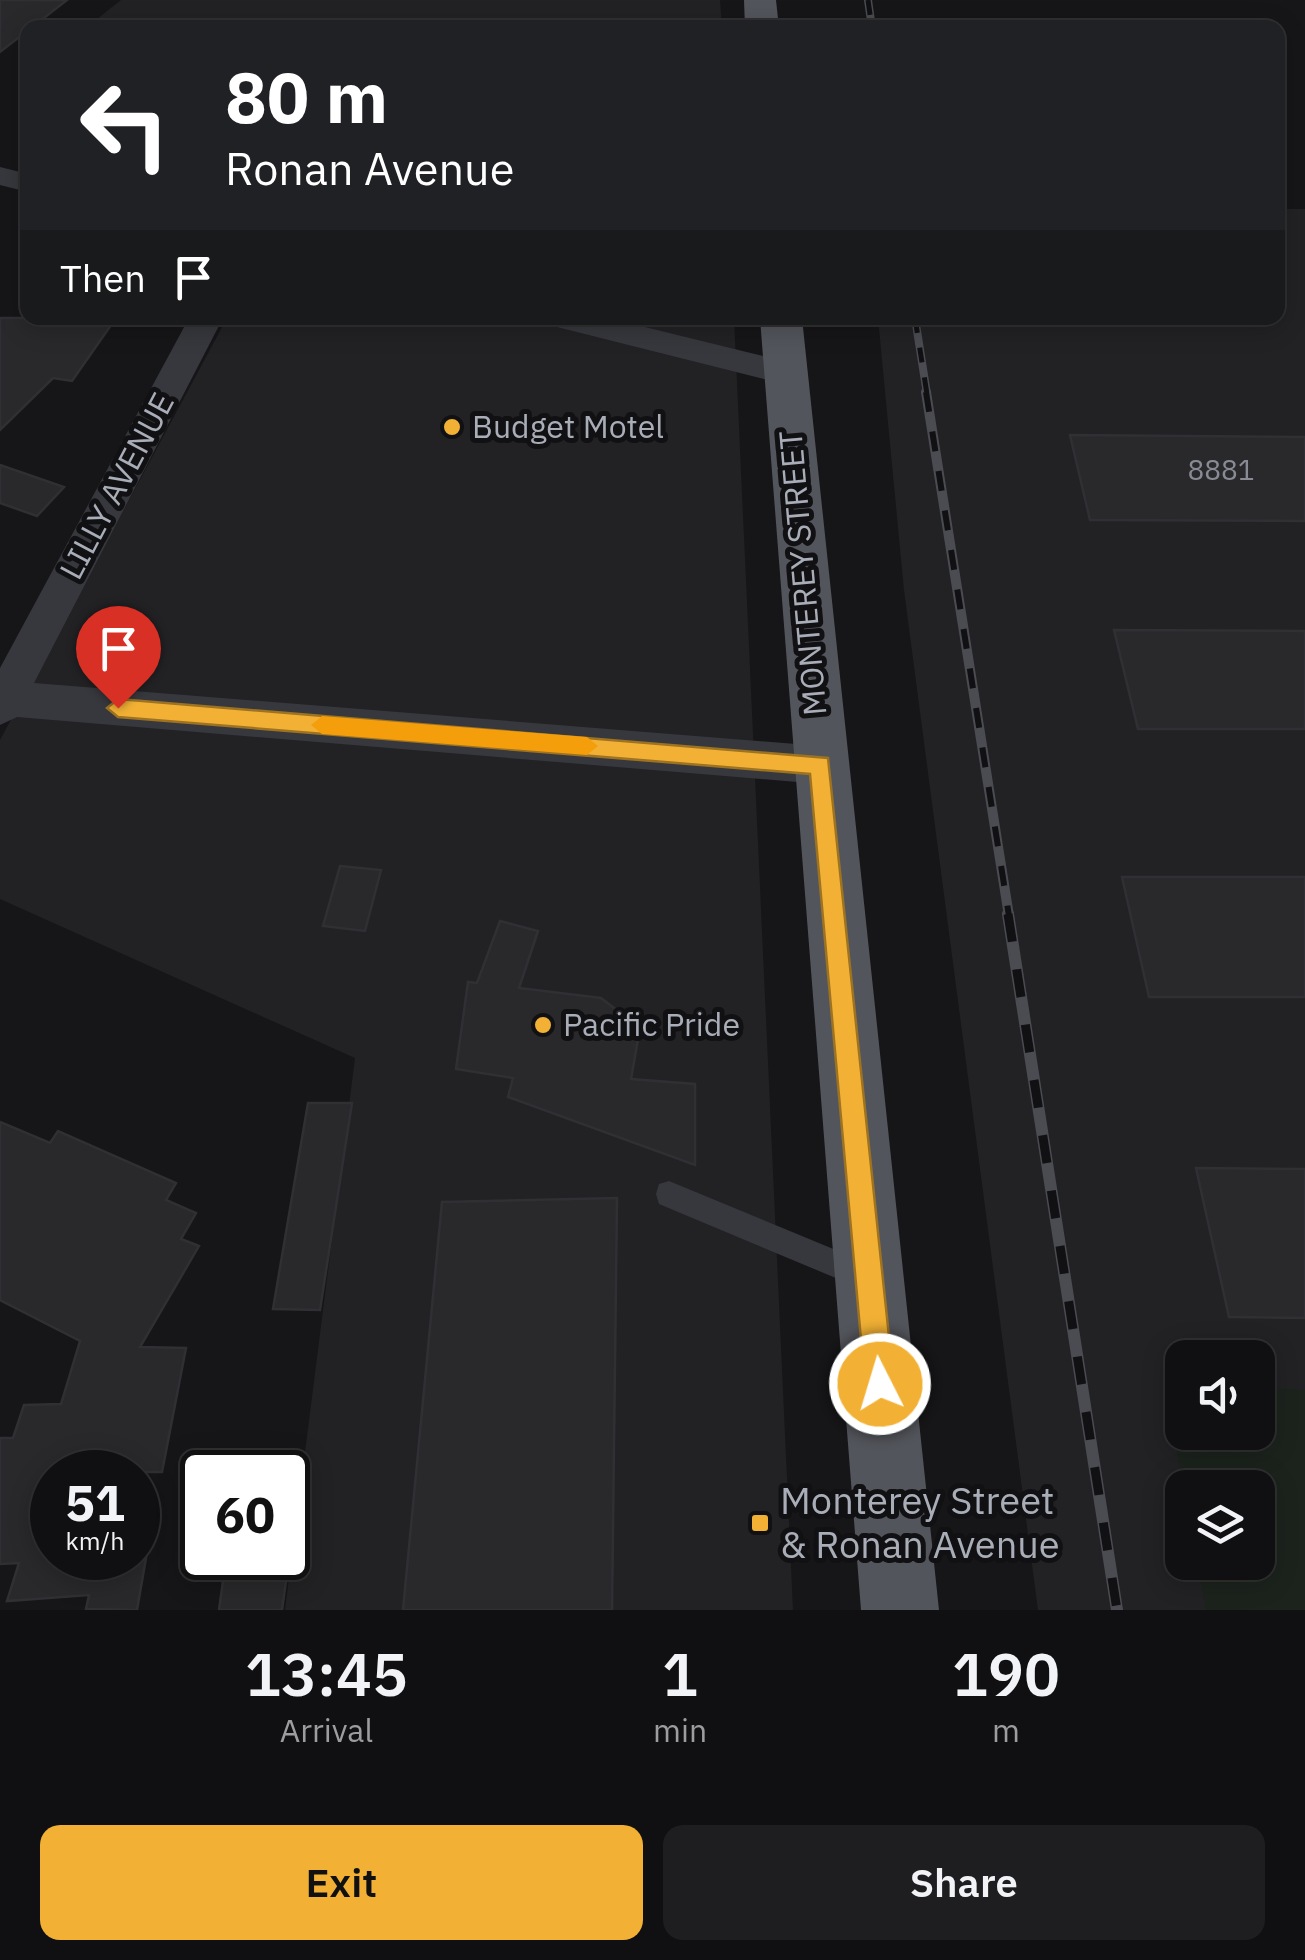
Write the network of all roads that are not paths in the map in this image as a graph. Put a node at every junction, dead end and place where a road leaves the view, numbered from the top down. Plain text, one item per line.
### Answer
1 (202, 325) edge
2 (621, 325) edge
3 (782, 345) edge
4 (1, 702) edge
5 (820, 765) junction
6 (669, 1194) dead end
7 (870, 1278) junction
8 (900, 1610) edge

1 - 4 street, LILLY AVENUE
2 - 3 street
3 - 5 main road, MONTEREY STREET
4 - 5 street
5 - 7 main road, MONTEREY STREET
6 - 7 lane
7 - 8 main road, MONTEREY STREET

